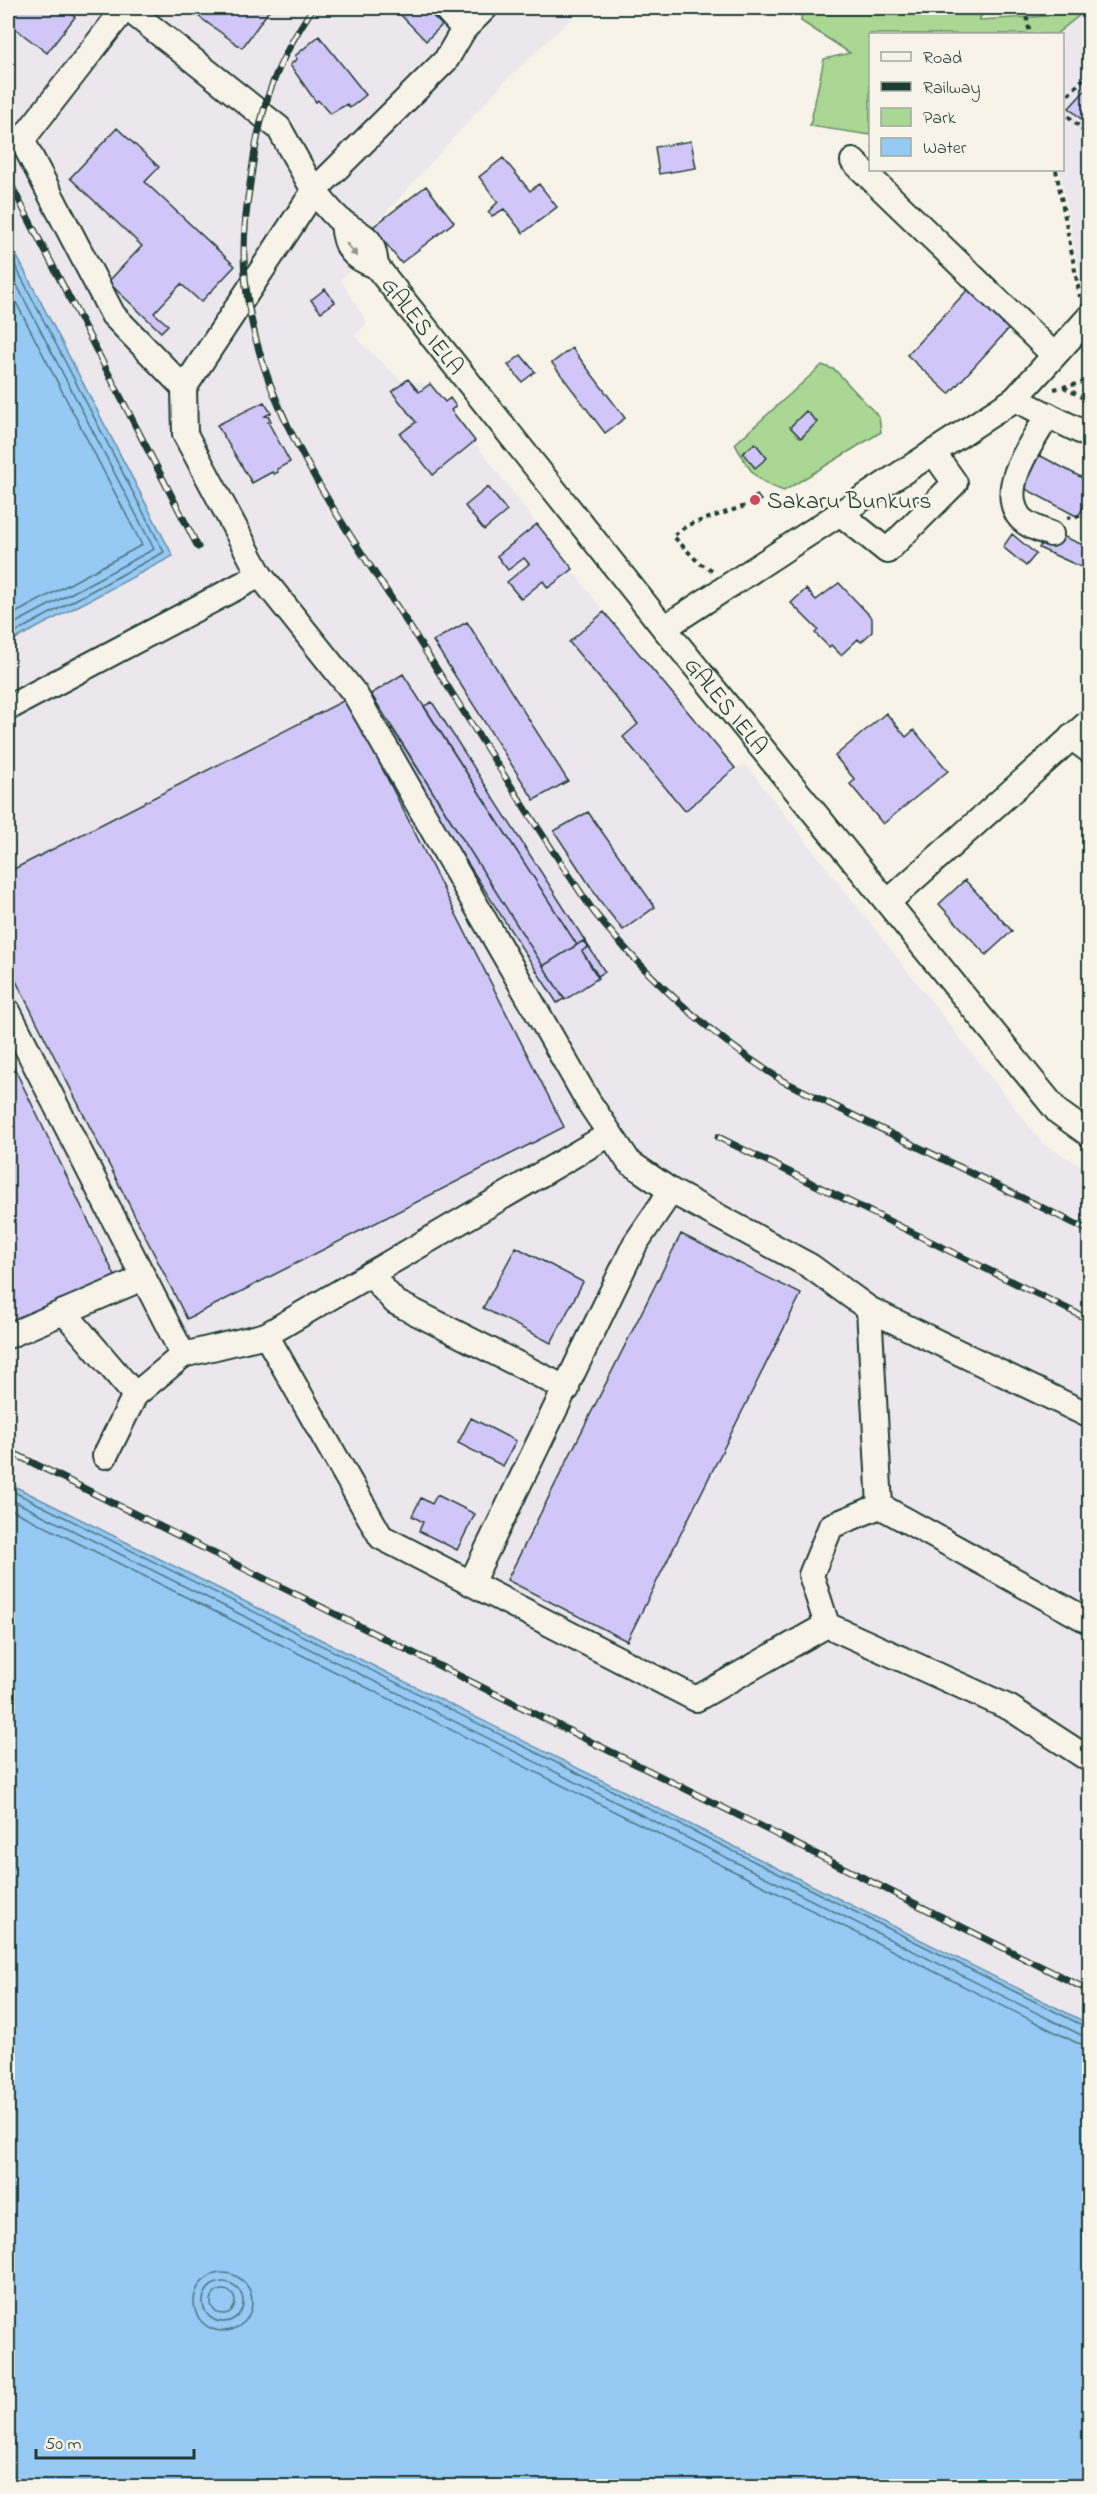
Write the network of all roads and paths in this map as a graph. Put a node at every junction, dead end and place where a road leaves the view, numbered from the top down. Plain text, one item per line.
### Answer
1 (126, 8) edge
2 (446, 8) edge
3 (485, 8) edge
4 (1025, 8) edge
5 (464, 29) junction
6 (1030, 33) edge
7 (1089, 72) edge
8 (1064, 99) edge
9 (1064, 112) edge
10 (1089, 137) edge
11 (853, 161) dead end
12 (1056, 171) edge
13 (314, 191) junction
14 (1087, 319) edge
15 (1054, 355) junction
16 (1063, 387) dead end
17 (184, 388) junction
18 (1015, 399) junction
19 (1089, 402) edge
20 (1048, 415) junction
21 (1089, 436) edge
22 (933, 452) junction
23 (1089, 501) edge
24 (750, 504) dead end
25 (841, 514) junction
26 (688, 525) dead end
27 (1056, 525) joint
28 (261, 575) junction
29 (664, 628) junction
30 (8, 708) edge
31 (1089, 721) edge
32 (1080, 744) edge
33 (888, 901) junction
34 (8, 1011) edge
35 (610, 1134) junction
36 (1089, 1135) edge
37 (671, 1191) junction
38 (370, 1274) junction
39 (143, 1278) junction
40 (869, 1309) junction
41 (64, 1312) junction
42 (266, 1335) junction
43 (8, 1336) edge
44 (183, 1355) junction
45 (567, 1389) junction
46 (135, 1395) junction
47 (1089, 1416) edge
48 (105, 1456) dead end
49 (880, 1506) junction
50 (471, 1583) junction
51 (1089, 1622) edge
52 (826, 1625) junction
53 (1089, 1760) edge

1 - 13 street
1 - 17 street
2 - 5 street
3 - 5 street
4 - 6 path
5 - 13 street
7 - 8 path
9 - 10 path
11 - 15 street
12 - 14 path
13 - 17 street
13 - 29 street, GĀLES IELA
14 - 15 street
15 - 18 street
16 - 19 path
17 - 28 street
18 - 20 street
18 - 22 street
20 - 21 street
20 - 27 street
22 - 25 street
22 - 25 street
23 - 27 path
24 - 26 path
25 - 29 street
28 - 30 street
28 - 35 street
29 - 33 street, GĀLES IELA
31 - 32 street
32 - 33 street
33 - 36 street, GĀLES IELA
34 - 39 street
35 - 37 street
35 - 38 street
37 - 40 street
37 - 45 street
38 - 42 street
38 - 45 street
39 - 41 street
39 - 44 street
40 - 47 street
40 - 49 street
41 - 43 street
41 - 46 street
42 - 44 street
42 - 50 street
44 - 46 street
45 - 50 street
46 - 48 street
49 - 51 street
49 - 52 street
50 - 52 street
52 - 53 street

